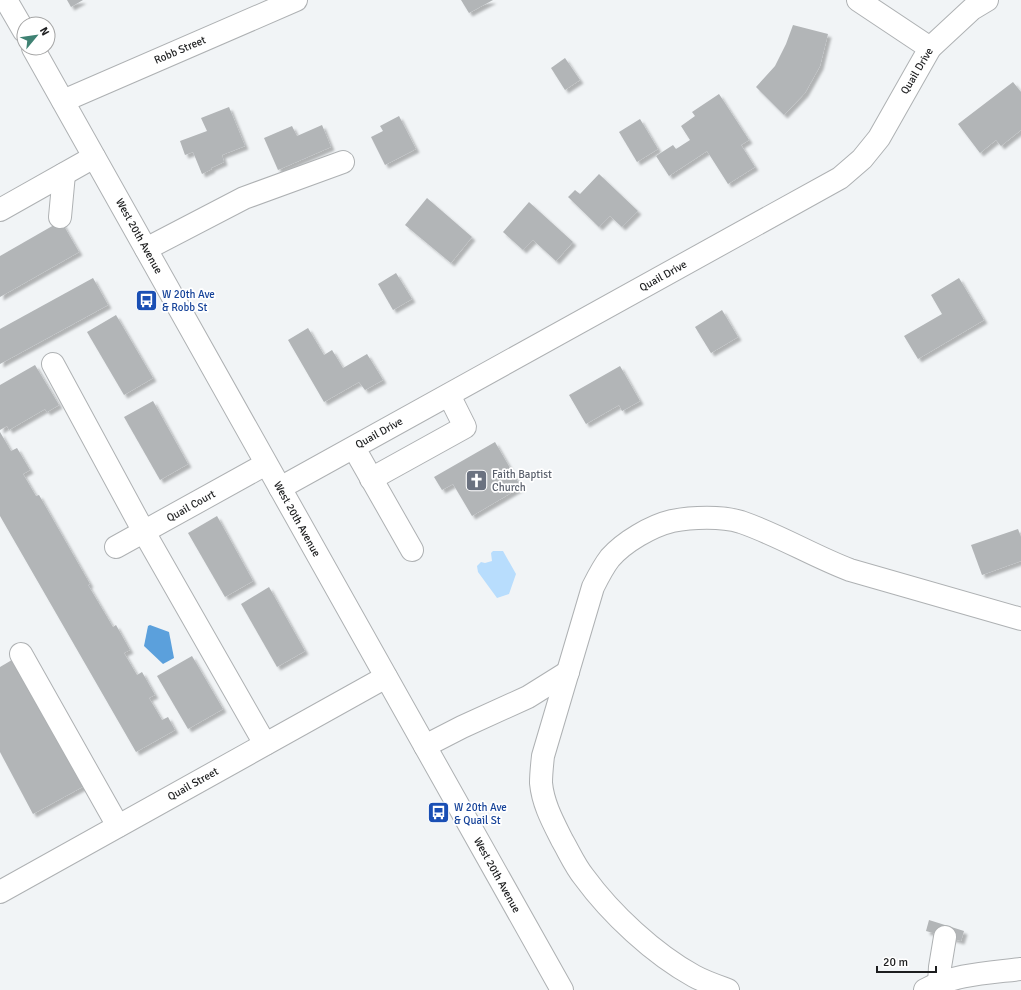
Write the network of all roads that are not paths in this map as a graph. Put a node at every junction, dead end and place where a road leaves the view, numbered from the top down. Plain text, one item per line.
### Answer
1 (6, 0) edge
2 (296, 0) edge
3 (858, 0) edge
4 (987, 0) edge
5 (16, 17) edge
6 (930, 48) junction
7 (38, 56) edge
8 (63, 101) junction
9 (94, 157) junction
10 (343, 162) dead end
11 (64, 174) junction
12 (0, 210) edge
13 (60, 218) dead end
14 (146, 249) junction
15 (53, 364) dead end
16 (449, 395) junction
17 (354, 448) junction
18 (266, 464) junction
19 (372, 479) junction
20 (280, 488) junction
21 (144, 532) junction
22 (116, 547) dead end
23 (412, 550) dead end
24 (1021, 619) edge
25 (22, 654) dead end
26 (568, 672) junction
27 (386, 677) junction
28 (265, 744) junction
29 (425, 746) junction
30 (118, 826) junction
31 (0, 892) edge
32 (945, 936) dead end
33 (1021, 969) edge
34 (932, 987) edge
35 (562, 990) edge
36 (728, 990) edge

1 - 5 street
2 - 8 street, Robb Street
3 - 6 street
4 - 6 street, Quail Drive
6 - 16 street, Quail Drive
7 - 8 street, West 20th Avenue
8 - 9 street, West 20th Avenue
9 - 11 street
9 - 14 street, West 20th Avenue
10 - 14 street
11 - 12 street
11 - 13 street
14 - 18 street, West 20th Avenue
15 - 21 street
16 - 17 street, Quail Drive
16 - 19 street
17 - 19 street
17 - 20 street, Quail Drive
18 - 20 street, West 20th Avenue
18 - 21 street, Quail Court
19 - 23 street
20 - 27 street, West 20th Avenue
21 - 22 street, Quail Court
21 - 28 street
24 - 26 street
25 - 30 street
26 - 29 street
26 - 36 street
27 - 28 street, Quail Street
27 - 29 street, West 20th Avenue
28 - 30 street, Quail Street
29 - 35 street, West 20th Avenue
30 - 31 street, Quail Street
32 - 34 street
33 - 34 street

